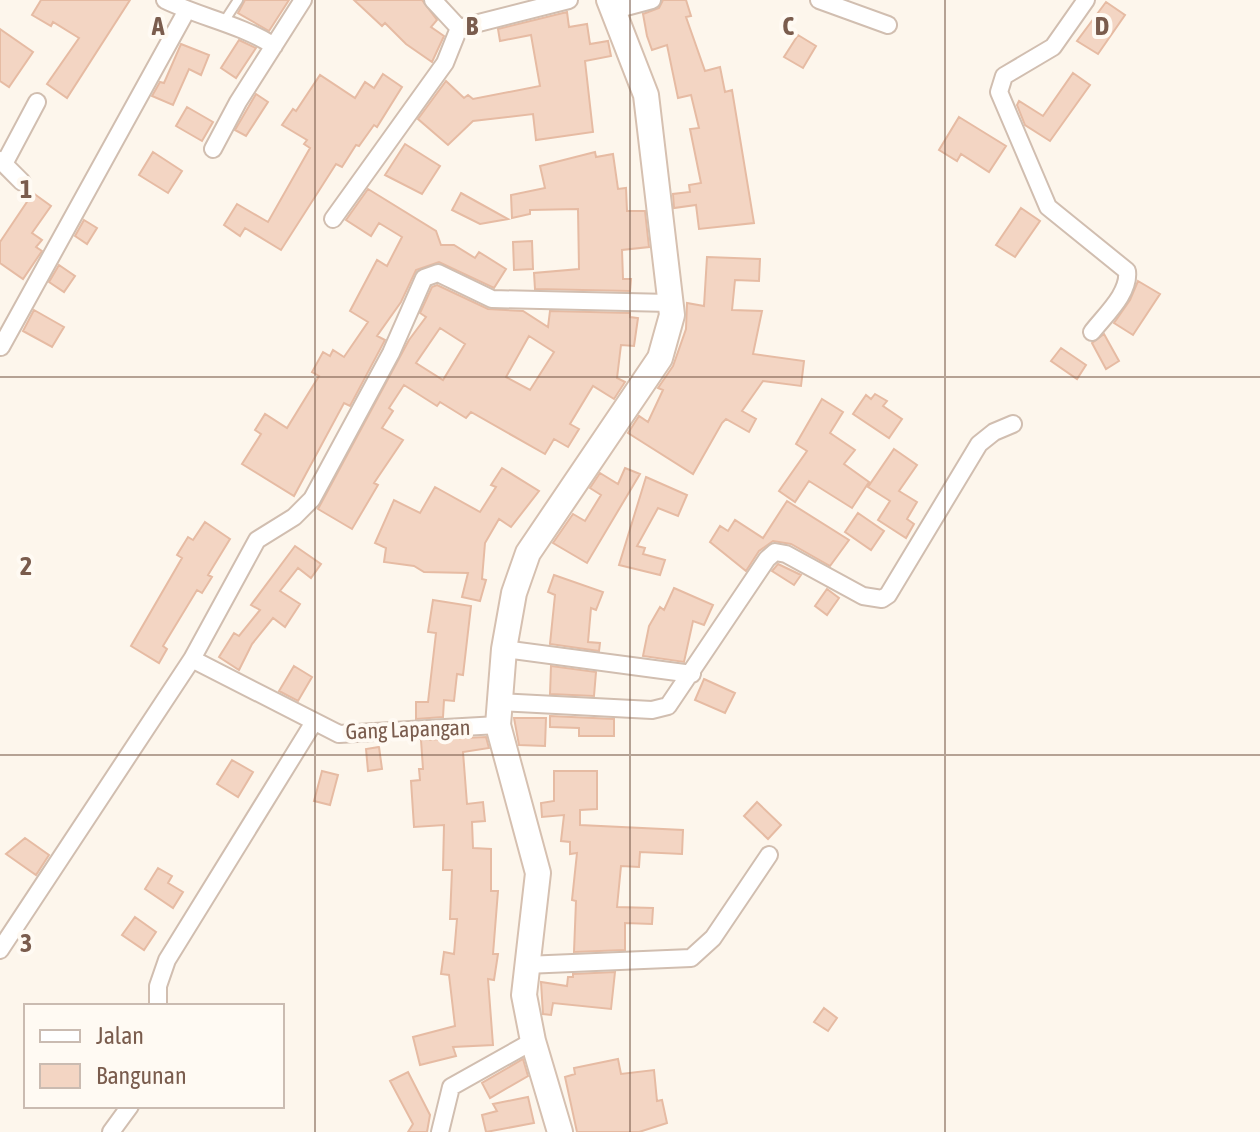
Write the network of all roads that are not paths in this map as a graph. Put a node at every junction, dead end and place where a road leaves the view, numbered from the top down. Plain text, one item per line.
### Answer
1 (165, 0) edge
2 (238, 0) edge
3 (303, 0) edge
4 (433, 0) edge
5 (569, 0) edge
6 (652, 0) edge
7 (819, 0) edge
8 (1086, 0) edge
9 (610, 6) edge
10 (187, 10) junction
11 (227, 17) dead end
12 (888, 25) dead end
13 (459, 28) junction
14 (274, 46) junction
15 (37, 102) dead end
16 (213, 149) dead end
17 (2, 162) edge
18 (22, 182) dead end
19 (333, 219) dead end
20 (670, 303) junction
21 (1092, 332) dead end
22 (1, 347) edge
23 (1013, 424) dead end
24 (504, 649) junction
25 (192, 659) junction
26 (692, 674) junction
27 (498, 714) junction
28 (314, 722) junction
29 (769, 855) dead end
30 (0, 950) edge
31 (525, 965) junction
32 (158, 1004) edge
33 (533, 1041) junction
34 (129, 1108) edge
35 (111, 1132) edge
36 (440, 1132) edge
37 (560, 1132) edge

1 - 10 street
2 - 11 lane
3 - 14 street
4 - 13 street
5 - 13 street
6 - 9 street
7 - 12 street
8 - 21 street
9 - 20 main road
10 - 14 street
10 - 22 street
13 - 19 street
14 - 16 street
15 - 17 street
17 - 18 street
20 - 24 main road
20 - 25 street
23 - 26 street
24 - 26 street
24 - 27 main road
25 - 28 street, Gang Lapangan
25 - 30 street
26 - 27 street, Gang Lapangan
27 - 28 street, Gang Lapangan
27 - 31 main road
28 - 32 street
29 - 31 street
31 - 33 main road
33 - 36 street
33 - 37 main road
34 - 35 street

